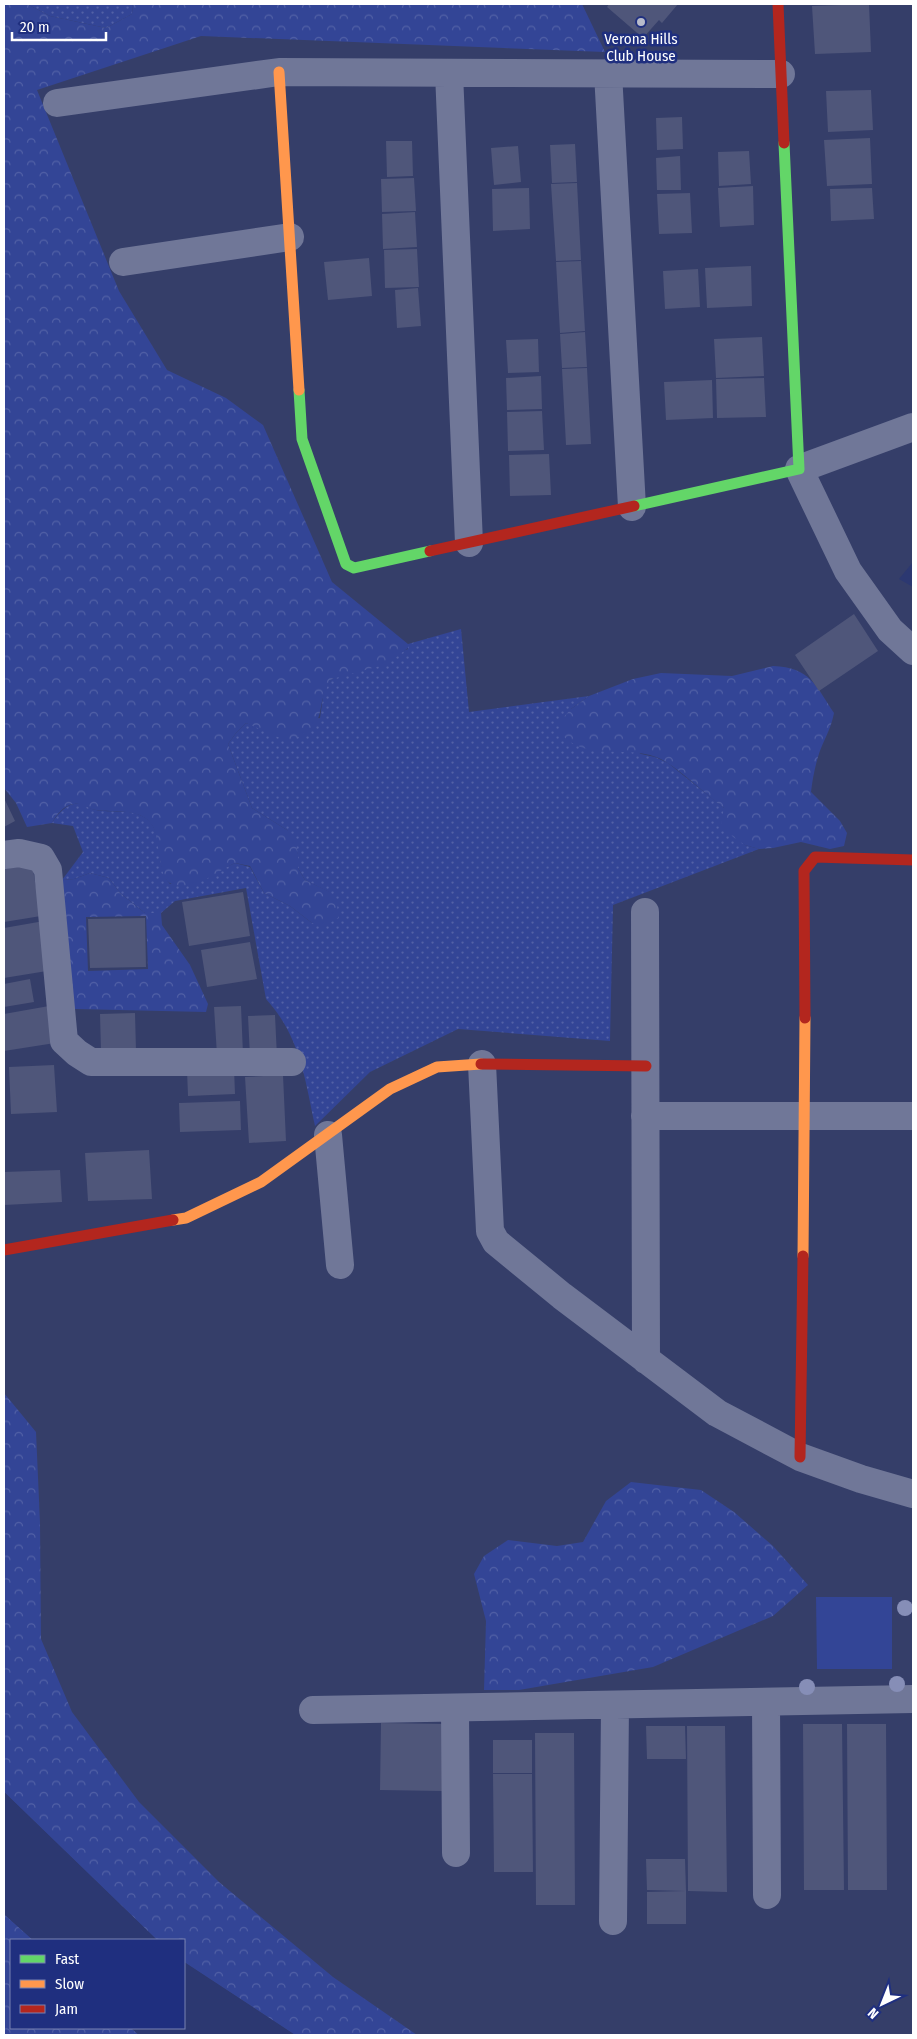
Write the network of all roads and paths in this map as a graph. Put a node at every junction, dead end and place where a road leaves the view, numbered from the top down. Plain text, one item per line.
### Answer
1 (778, 4) edge
2 (280, 72) junction
3 (449, 73) junction
4 (608, 74) junction
5 (781, 74) junction
6 (57, 104) dead end
7 (290, 237) junction
8 (123, 262) dead end
9 (913, 427) edge
10 (799, 469) junction
11 (632, 506) junction
12 (469, 542) junction
13 (913, 651) edge
14 (4, 854) edge
15 (913, 860) edge
16 (645, 912) dead end
17 (292, 1062) dead end
18 (482, 1064) junction
19 (646, 1066) junction
20 (646, 1116) junction
21 (805, 1116) junction
22 (913, 1116) edge
23 (328, 1136) junction
24 (4, 1250) edge
25 (340, 1265) dead end
26 (646, 1360) junction
27 (800, 1457) junction
28 (913, 1494) edge
29 (913, 1700) edge
30 (766, 1702) junction
31 (615, 1705) junction
32 (455, 1708) junction
33 (313, 1710) dead end
34 (456, 1853) dead end
35 (767, 1895) dead end
36 (613, 1921) dead end

1 - 5 street
2 - 3 street
2 - 6 street
2 - 7 street
3 - 4 street
3 - 12 street
4 - 5 street
4 - 11 street
5 - 10 street
7 - 8 street
7 - 12 street
9 - 10 street
10 - 11 street
10 - 13 street
11 - 12 street
14 - 17 street
15 - 21 street
16 - 19 street
18 - 19 street
18 - 23 street
18 - 26 street
19 - 20 street
20 - 21 street
20 - 26 street
21 - 22 street
21 - 27 street
23 - 24 street
23 - 25 street
26 - 27 street
27 - 28 street
29 - 30 street
30 - 31 street
30 - 35 street
31 - 32 street
31 - 36 street
32 - 33 street
32 - 34 street

